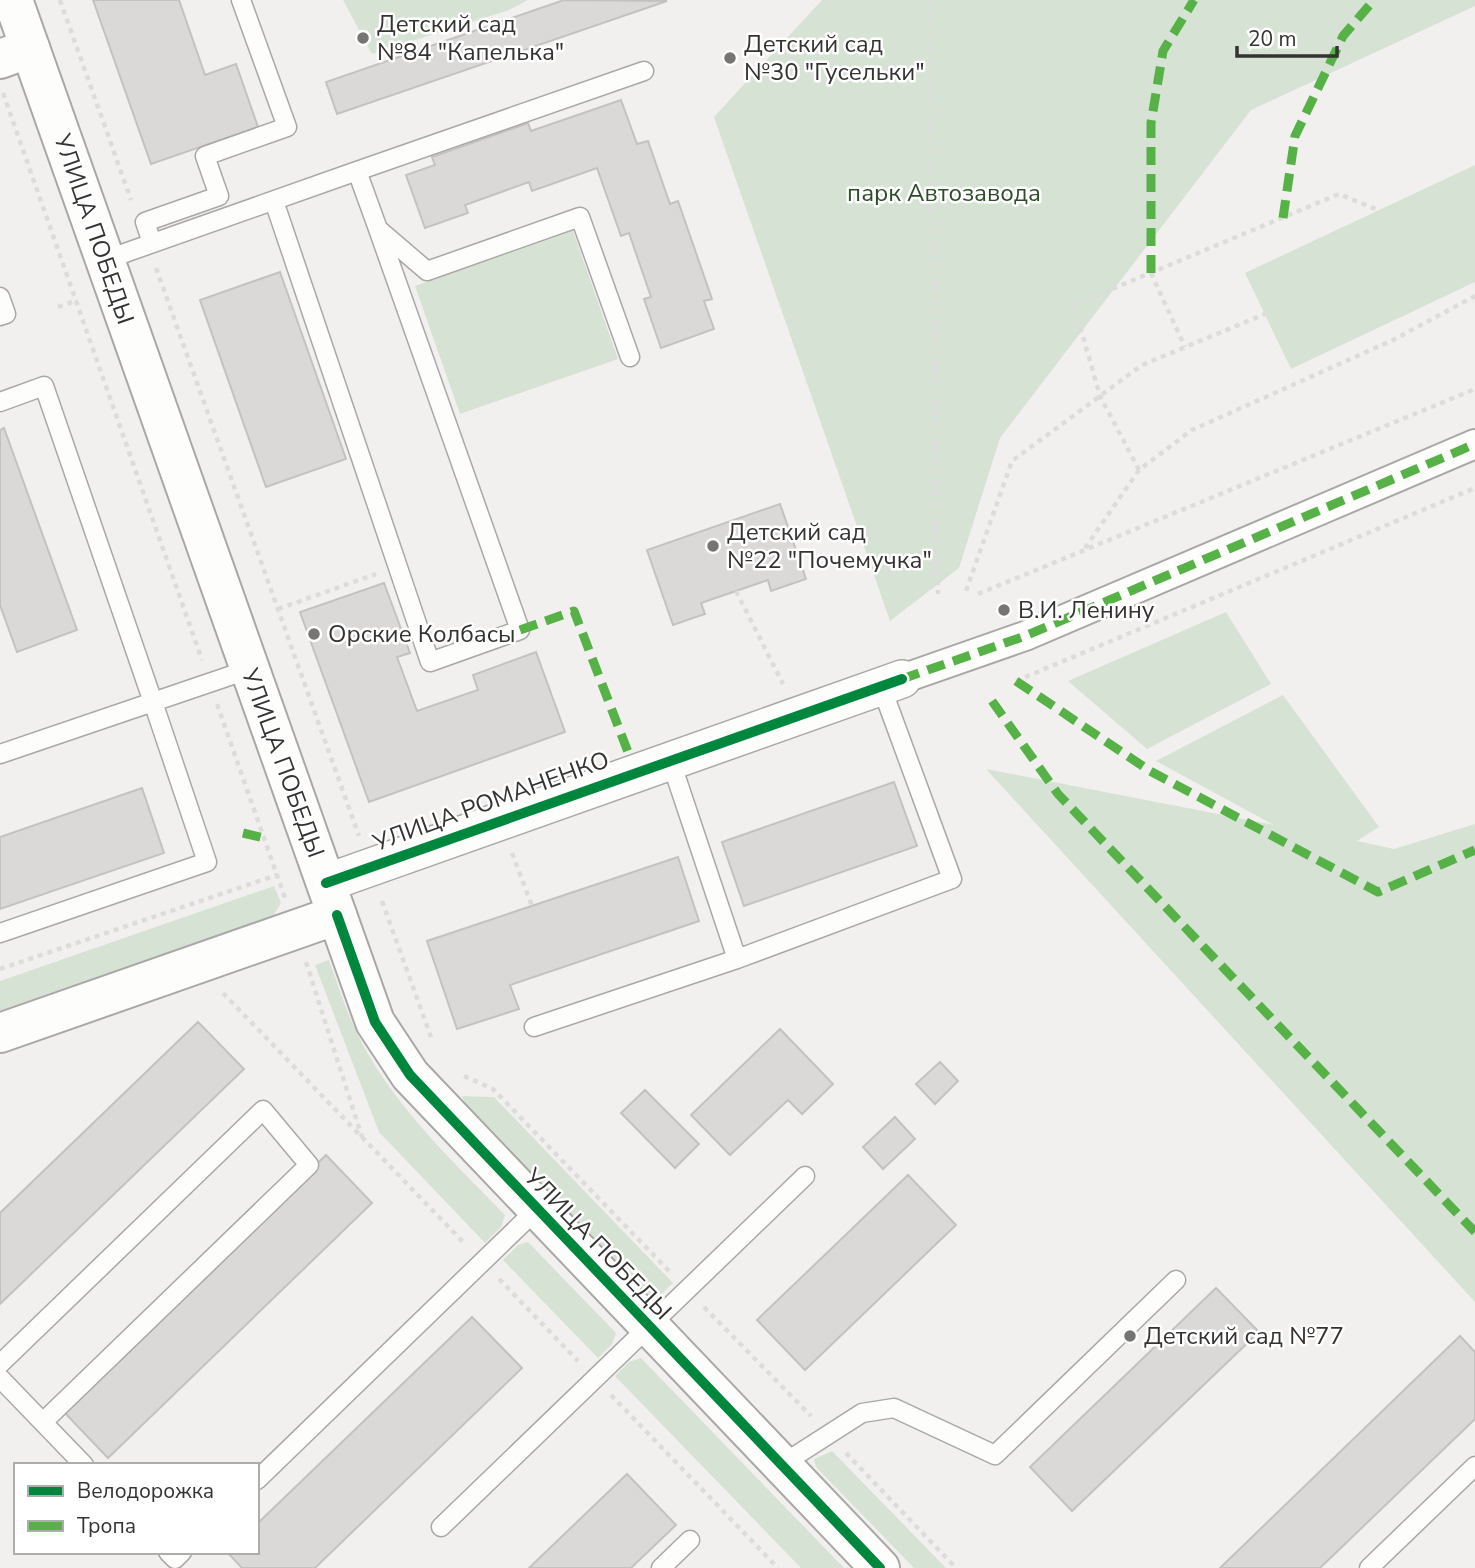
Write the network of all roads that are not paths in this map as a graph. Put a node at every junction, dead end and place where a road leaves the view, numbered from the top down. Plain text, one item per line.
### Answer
1 (13, 0) edge
2 (241, 0) edge
3 (15, 53) edge
4 (644, 71) dead end
5 (357, 171) junction
6 (274, 201) junction
7 (378, 229) junction
8 (152, 243) junction
9 (105, 260) junction
10 (0, 297) edge
11 (0, 316) edge
12 (629, 357) dead end
13 (0, 402) edge
14 (1475, 444) edge
15 (250, 669) junction
16 (891, 682) junction
17 (153, 702) junction
18 (0, 754) edge
19 (670, 760) junction
20 (331, 899) junction
21 (0, 933) edge
22 (737, 959) junction
23 (534, 1027) dead end
24 (0, 1033) edge
25 (805, 1176) dead end
26 (536, 1210) junction
27 (1176, 1280) dead end
28 (648, 1327) junction
29 (0, 1364) edge
30 (0, 1378) edge
31 (43, 1422) junction
32 (82, 1463) edge
33 (781, 1465) junction
34 (1475, 1466) edge
35 (259, 1477) edge
36 (441, 1527) dead end
37 (690, 1540) dead end
38 (661, 1568) edge
39 (880, 1568) edge
40 (1369, 1568) edge

1 - 3 main road, УЛИЦА ПОБЕДЫ
2 - 8 lane
3 - 9 main road, УЛИЦА ПОБЕДЫ
4 - 5 lane
5 - 6 lane
5 - 7 lane
6 - 7 lane
6 - 8 lane
7 - 12 lane
8 - 9 lane
9 - 15 main road, УЛИЦА ПОБЕДЫ
10 - 11 lane
13 - 17 lane
14 - 16 street
15 - 17 lane
15 - 20 main road, УЛИЦА ПОБЕДЫ
16 - 19 street, УЛИЦА РОМАНЕНКО
16 - 22 lane
17 - 18 lane
17 - 21 lane
19 - 20 street, УЛИЦА РОМАНЕНКО
19 - 22 lane
20 - 24 main road, УЛИЦА РОМАНЕНКО
20 - 26 main road, УЛИЦА ПОБЕДЫ
22 - 23 lane
25 - 28 lane
26 - 28 main road, УЛИЦА ПОБЕДЫ
26 - 35 lane
27 - 33 lane
28 - 33 main road, УЛИЦА ПОБЕДЫ
28 - 36 lane
29 - 31 lane
30 - 31 lane
31 - 32 lane
33 - 39 main road, УЛИЦА ПОБЕДЫ
34 - 40 lane
37 - 38 lane

